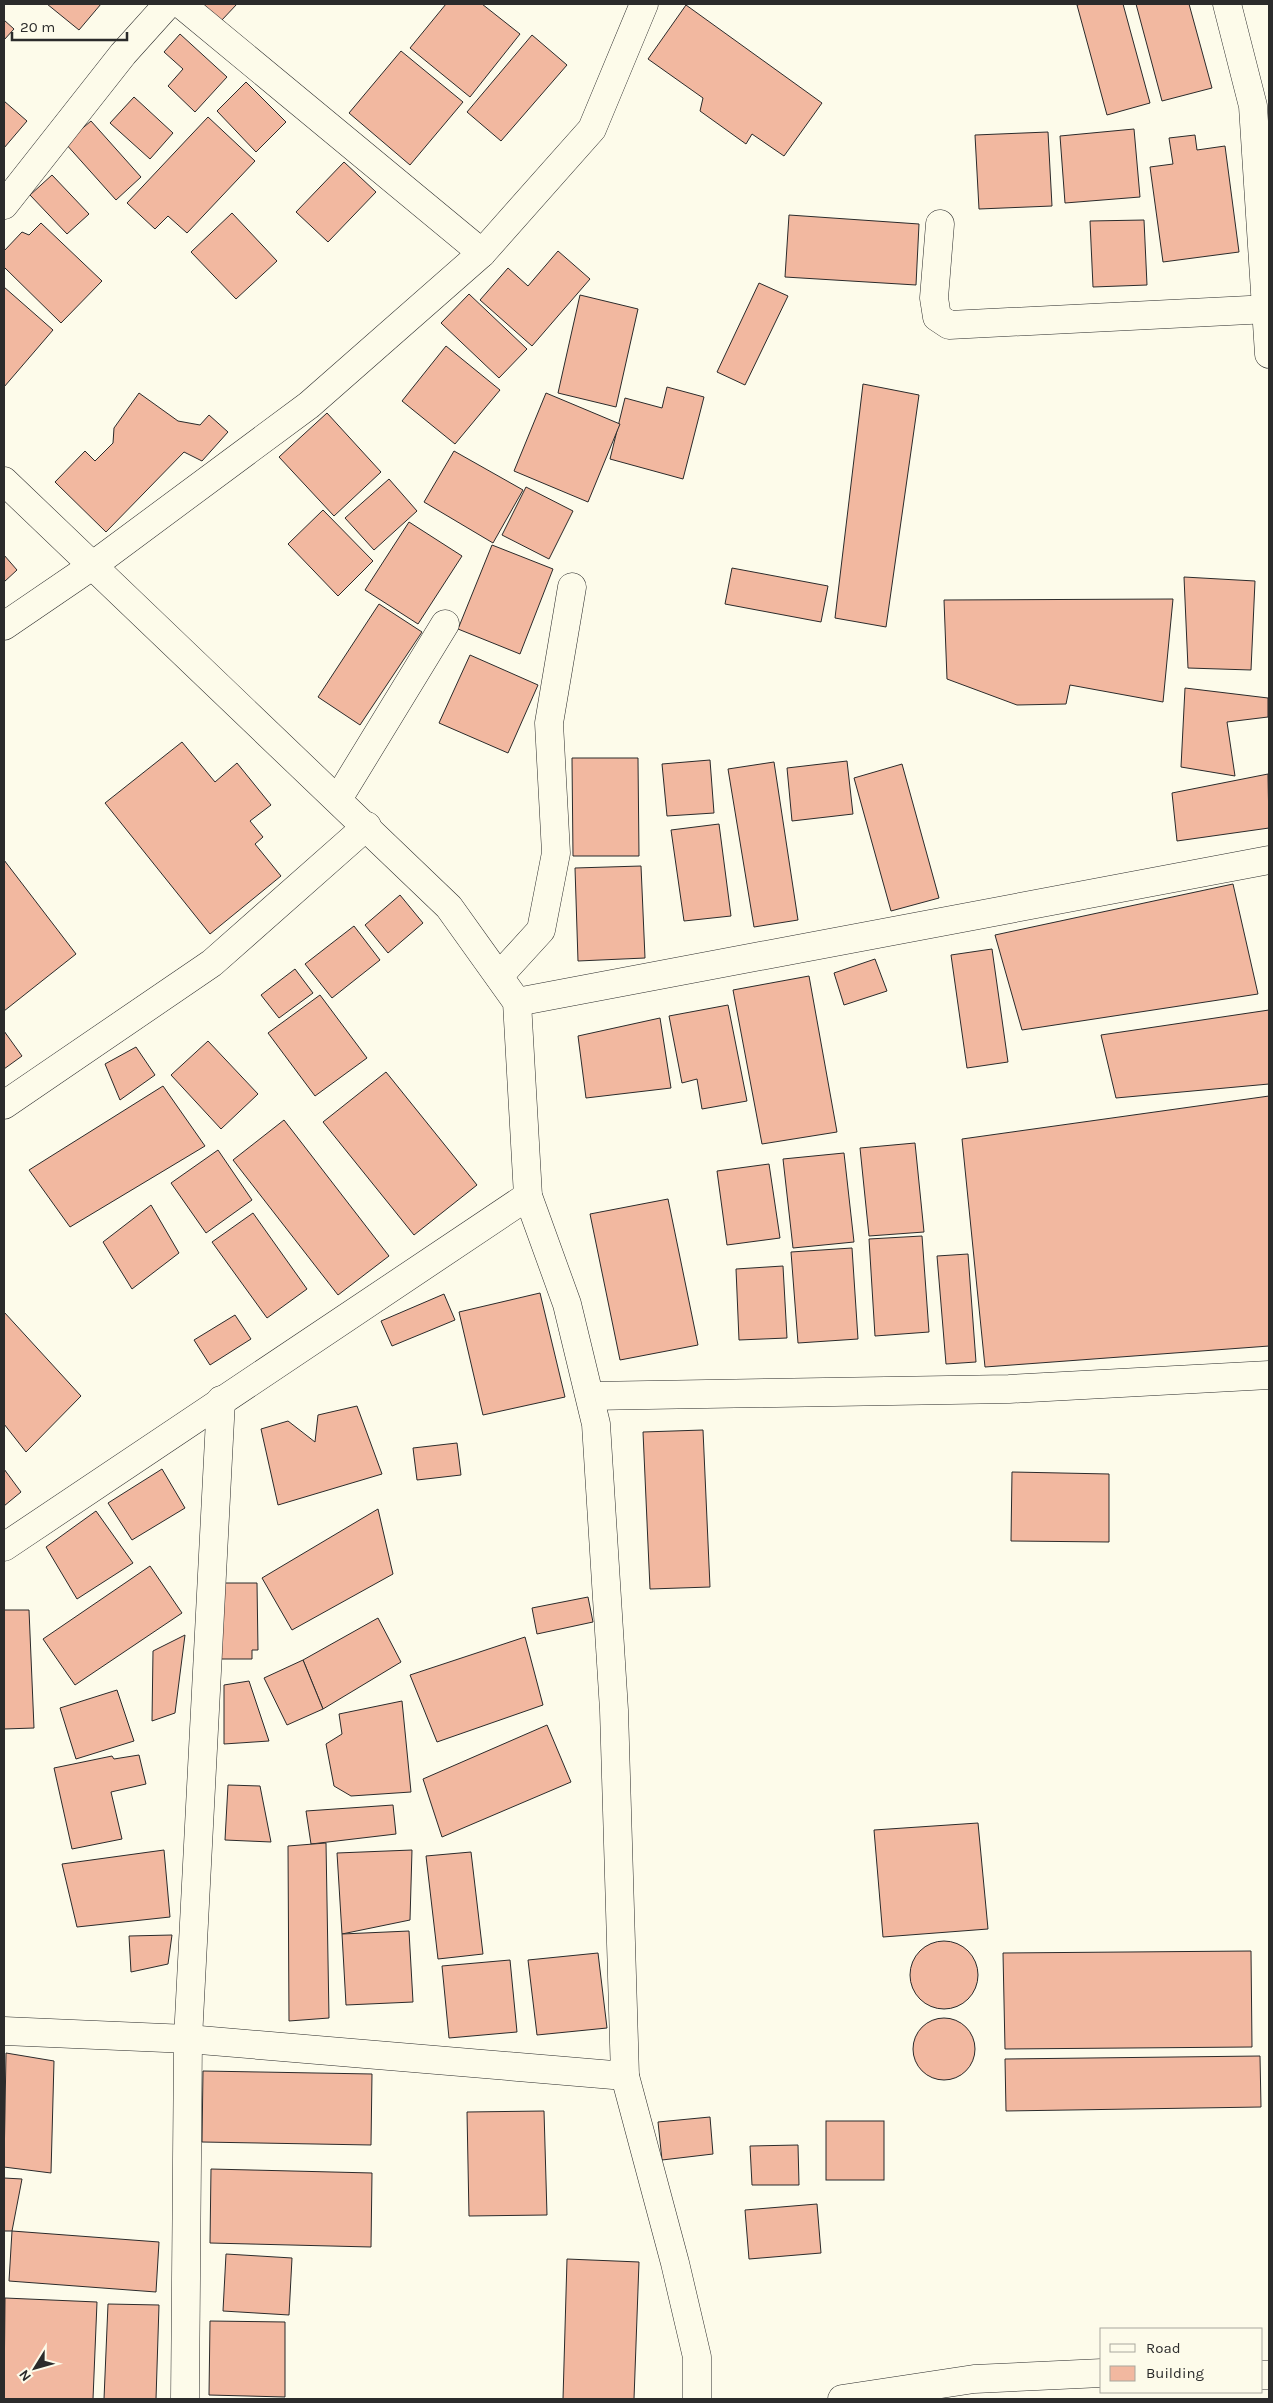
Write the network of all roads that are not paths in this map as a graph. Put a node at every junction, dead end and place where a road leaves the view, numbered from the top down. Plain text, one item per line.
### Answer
1 (168, 4) edge
2 (181, 4) edge
3 (644, 4) edge
4 (1227, 4) edge
5 (4, 205) edge
6 (940, 224) dead end
7 (482, 254) junction
8 (1268, 309) edge
9 (1269, 354) edge
10 (4, 481) edge
11 (92, 566) junction
12 (572, 587) dead end
13 (445, 624) dead end
14 (4, 626) edge
15 (338, 799) junction
16 (366, 826) junction
17 (1269, 860) edge
18 (499, 976) junction
19 (518, 1002) junction
20 (4, 1105) edge
21 (528, 1196) junction
22 (1269, 1375) edge
23 (590, 1396) junction
24 (221, 1400) junction
25 (4, 1547) edge
26 (4, 2031) edge
27 (188, 2039) junction
28 (625, 2076) junction
29 (1100, 2372) edge
30 (185, 2399) edge
31 (698, 2399) edge
32 (842, 2399) edge

1 - 5 street
2 - 7 street
3 - 7 street
4 - 8 street
6 - 8 street
7 - 11 street
8 - 9 street
10 - 11 street
11 - 14 street
11 - 15 street
12 - 18 street
13 - 15 street
15 - 16 street
16 - 18 street
16 - 20 street
17 - 19 street
18 - 19 street
19 - 21 street
21 - 23 street
21 - 24 street
22 - 23 street
23 - 28 street
24 - 25 street
24 - 27 street
26 - 27 street
27 - 28 street
27 - 30 street
28 - 31 street
29 - 32 street

